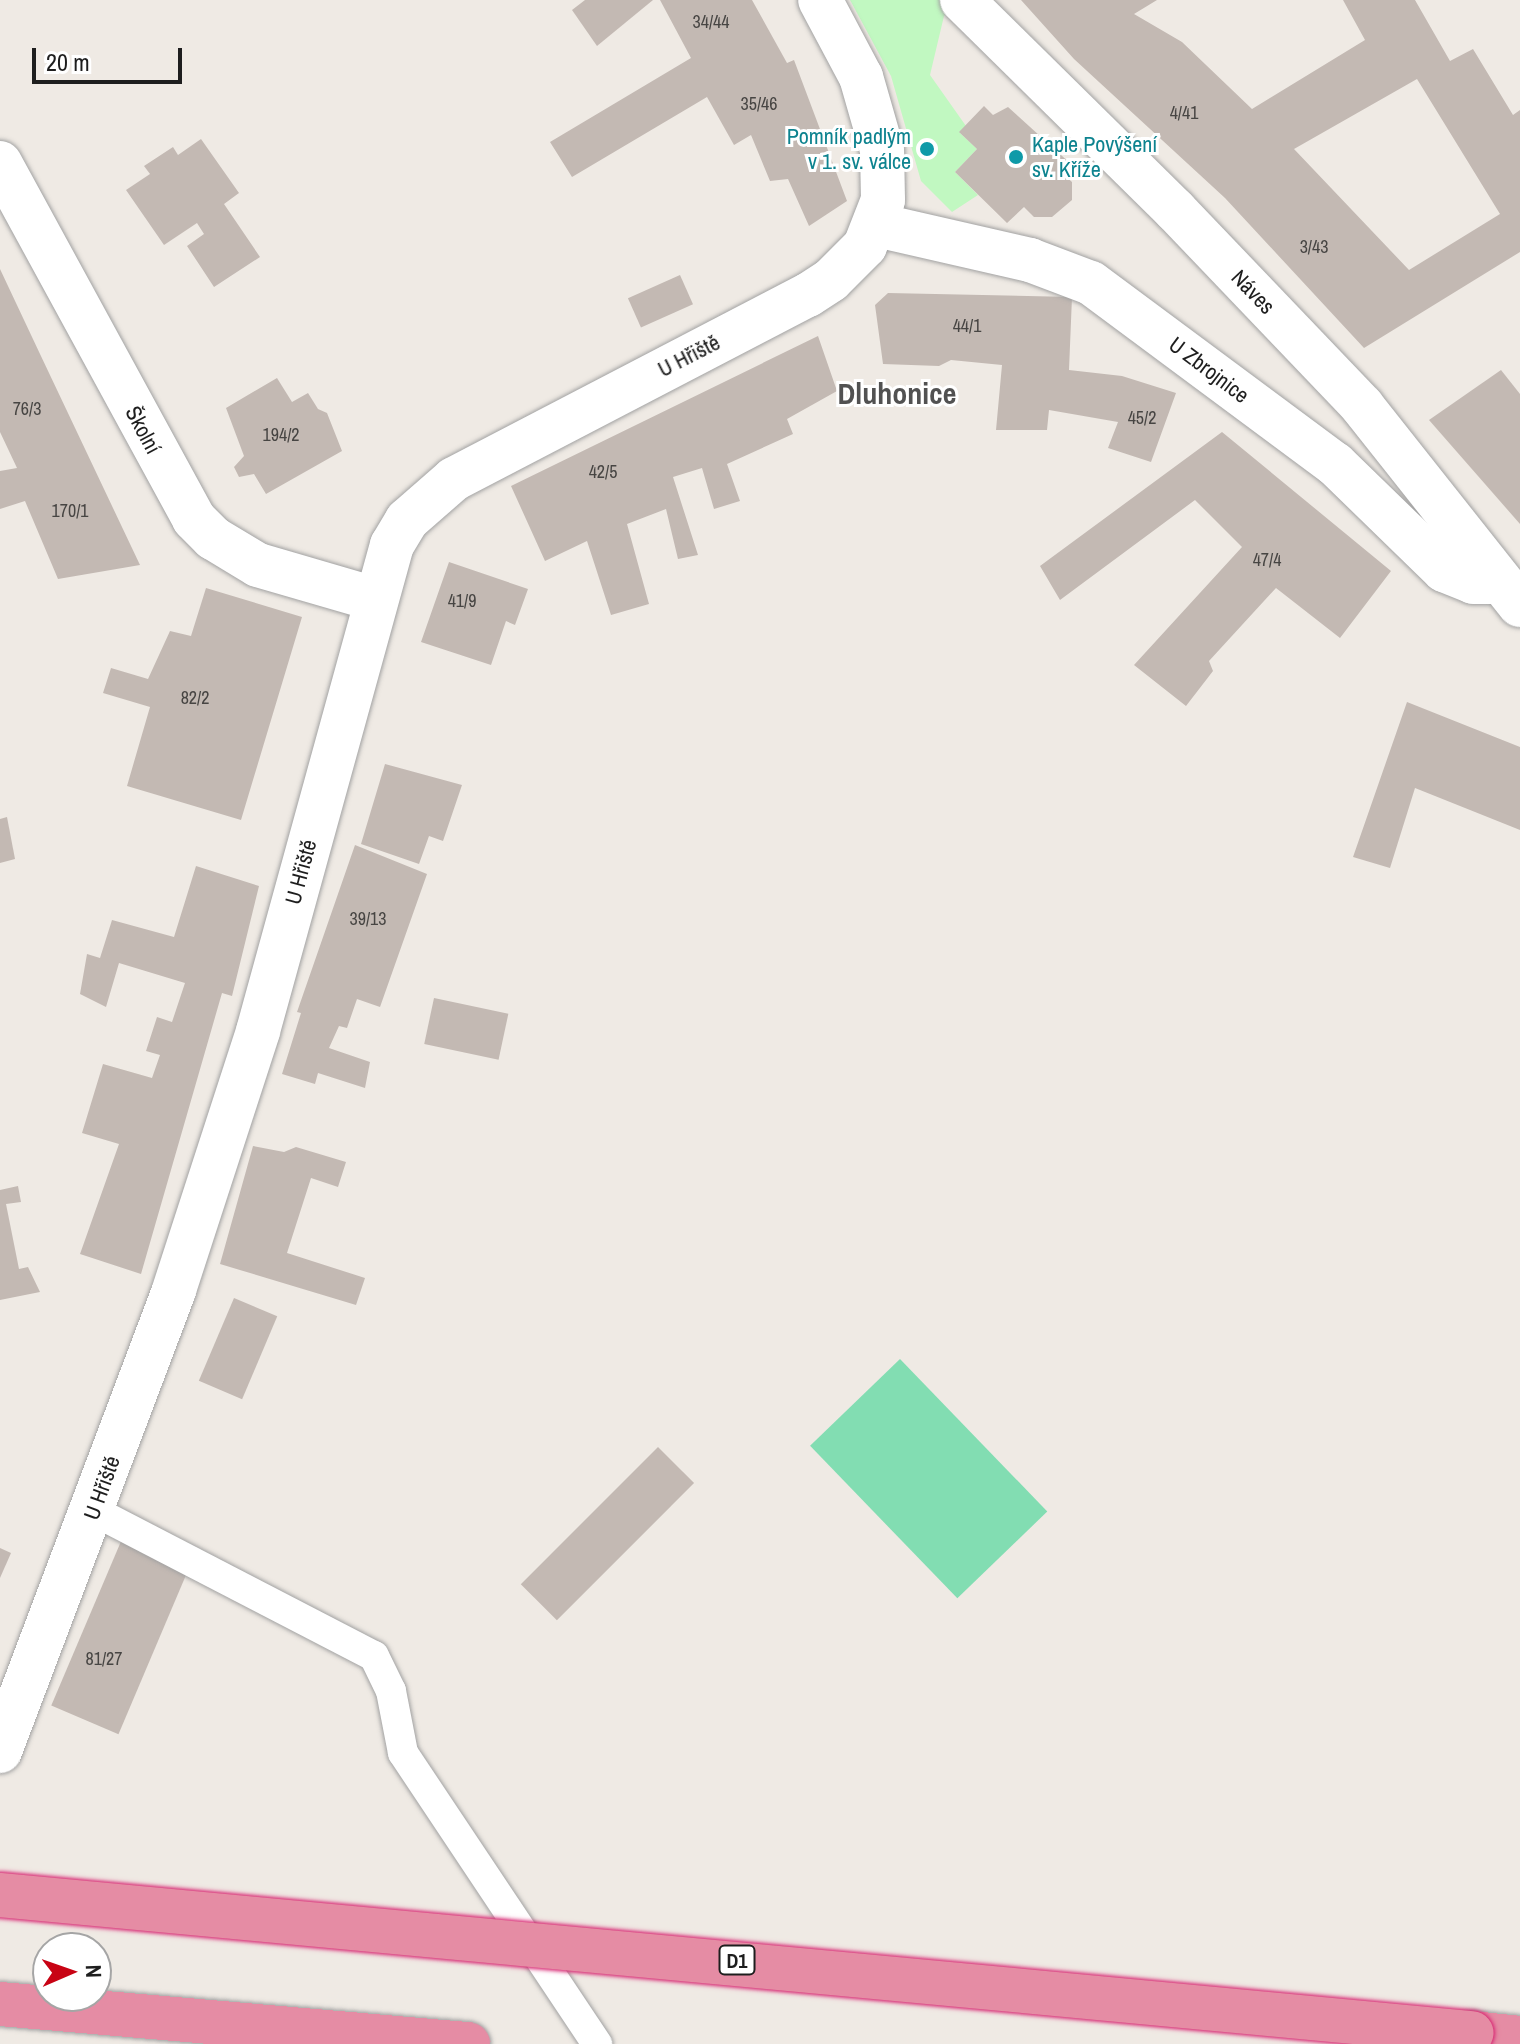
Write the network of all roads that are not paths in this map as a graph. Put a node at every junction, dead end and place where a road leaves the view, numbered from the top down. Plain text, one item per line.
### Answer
1 (820, 0) edge
2 (962, 0) edge
3 (0, 163) edge
4 (877, 225) junction
5 (1510, 594) edge
6 (375, 599) junction
7 (94, 1511) junction
8 (0, 1751) edge
9 (0, 1895) edge
10 (0, 2004) edge
11 (1520, 2038) edge
12 (468, 2044) edge
13 (597, 2044) edge

1 - 4 street
2 - 5 street, Náves
3 - 6 street, Školní
4 - 5 street, U Zbrojnice
4 - 6 street, U Hřiště
6 - 7 street, U Hřiště
7 - 8 street, U Hřiště
7 - 13 lane
9 - 11 highway, D1, bridge
10 - 12 highway

